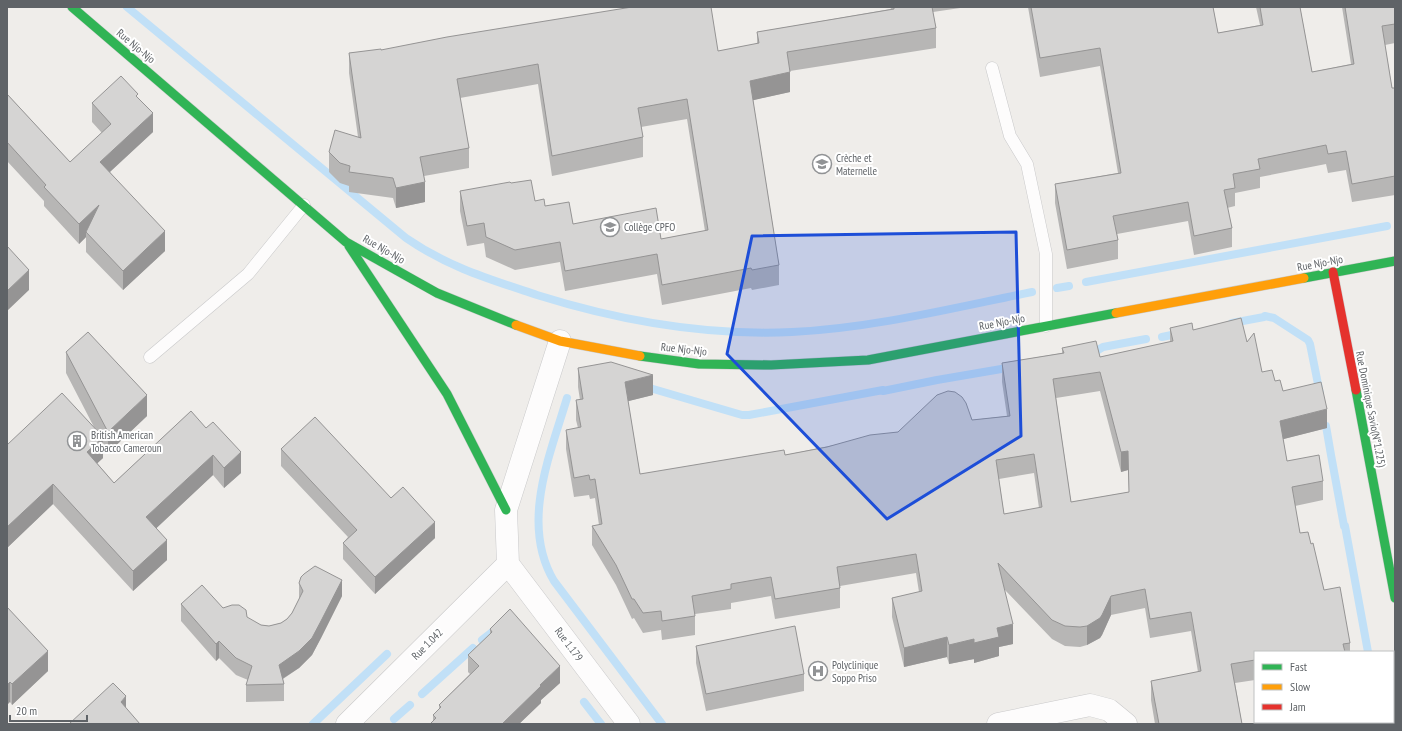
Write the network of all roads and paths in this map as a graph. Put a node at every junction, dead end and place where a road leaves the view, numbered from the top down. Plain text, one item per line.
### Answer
1 (72, 7) edge
2 (992, 68) dead end
3 (304, 206) junction
4 (346, 242) junction
5 (1395, 261) edge
6 (1333, 272) junction
7 (1046, 326) junction
8 (560, 340) junction
9 (150, 357) dead end
10 (506, 510) junction
11 (508, 564) junction
12 (1395, 598) edge
13 (347, 724) edge
14 (629, 724) edge
15 (998, 724) edge
16 (1126, 724) edge

1 - 3 main road, Rue Njo-Njo
2 - 7 lane
3 - 4 main road, Rue Njo-Njo
3 - 9 lane
4 - 8 main road, Rue Njo-Njo
4 - 10 main road
5 - 6 main road, Rue Njo-Njo
6 - 7 main road, Rue Njo-Njo
6 - 12 main road, Rue Dominique Savio(N°1.225)
7 - 8 main road, Rue Njo-Njo
8 - 10 street
10 - 11 street
11 - 13 street, Rue 1.042
11 - 14 street, Rue 1.179
15 - 16 street

